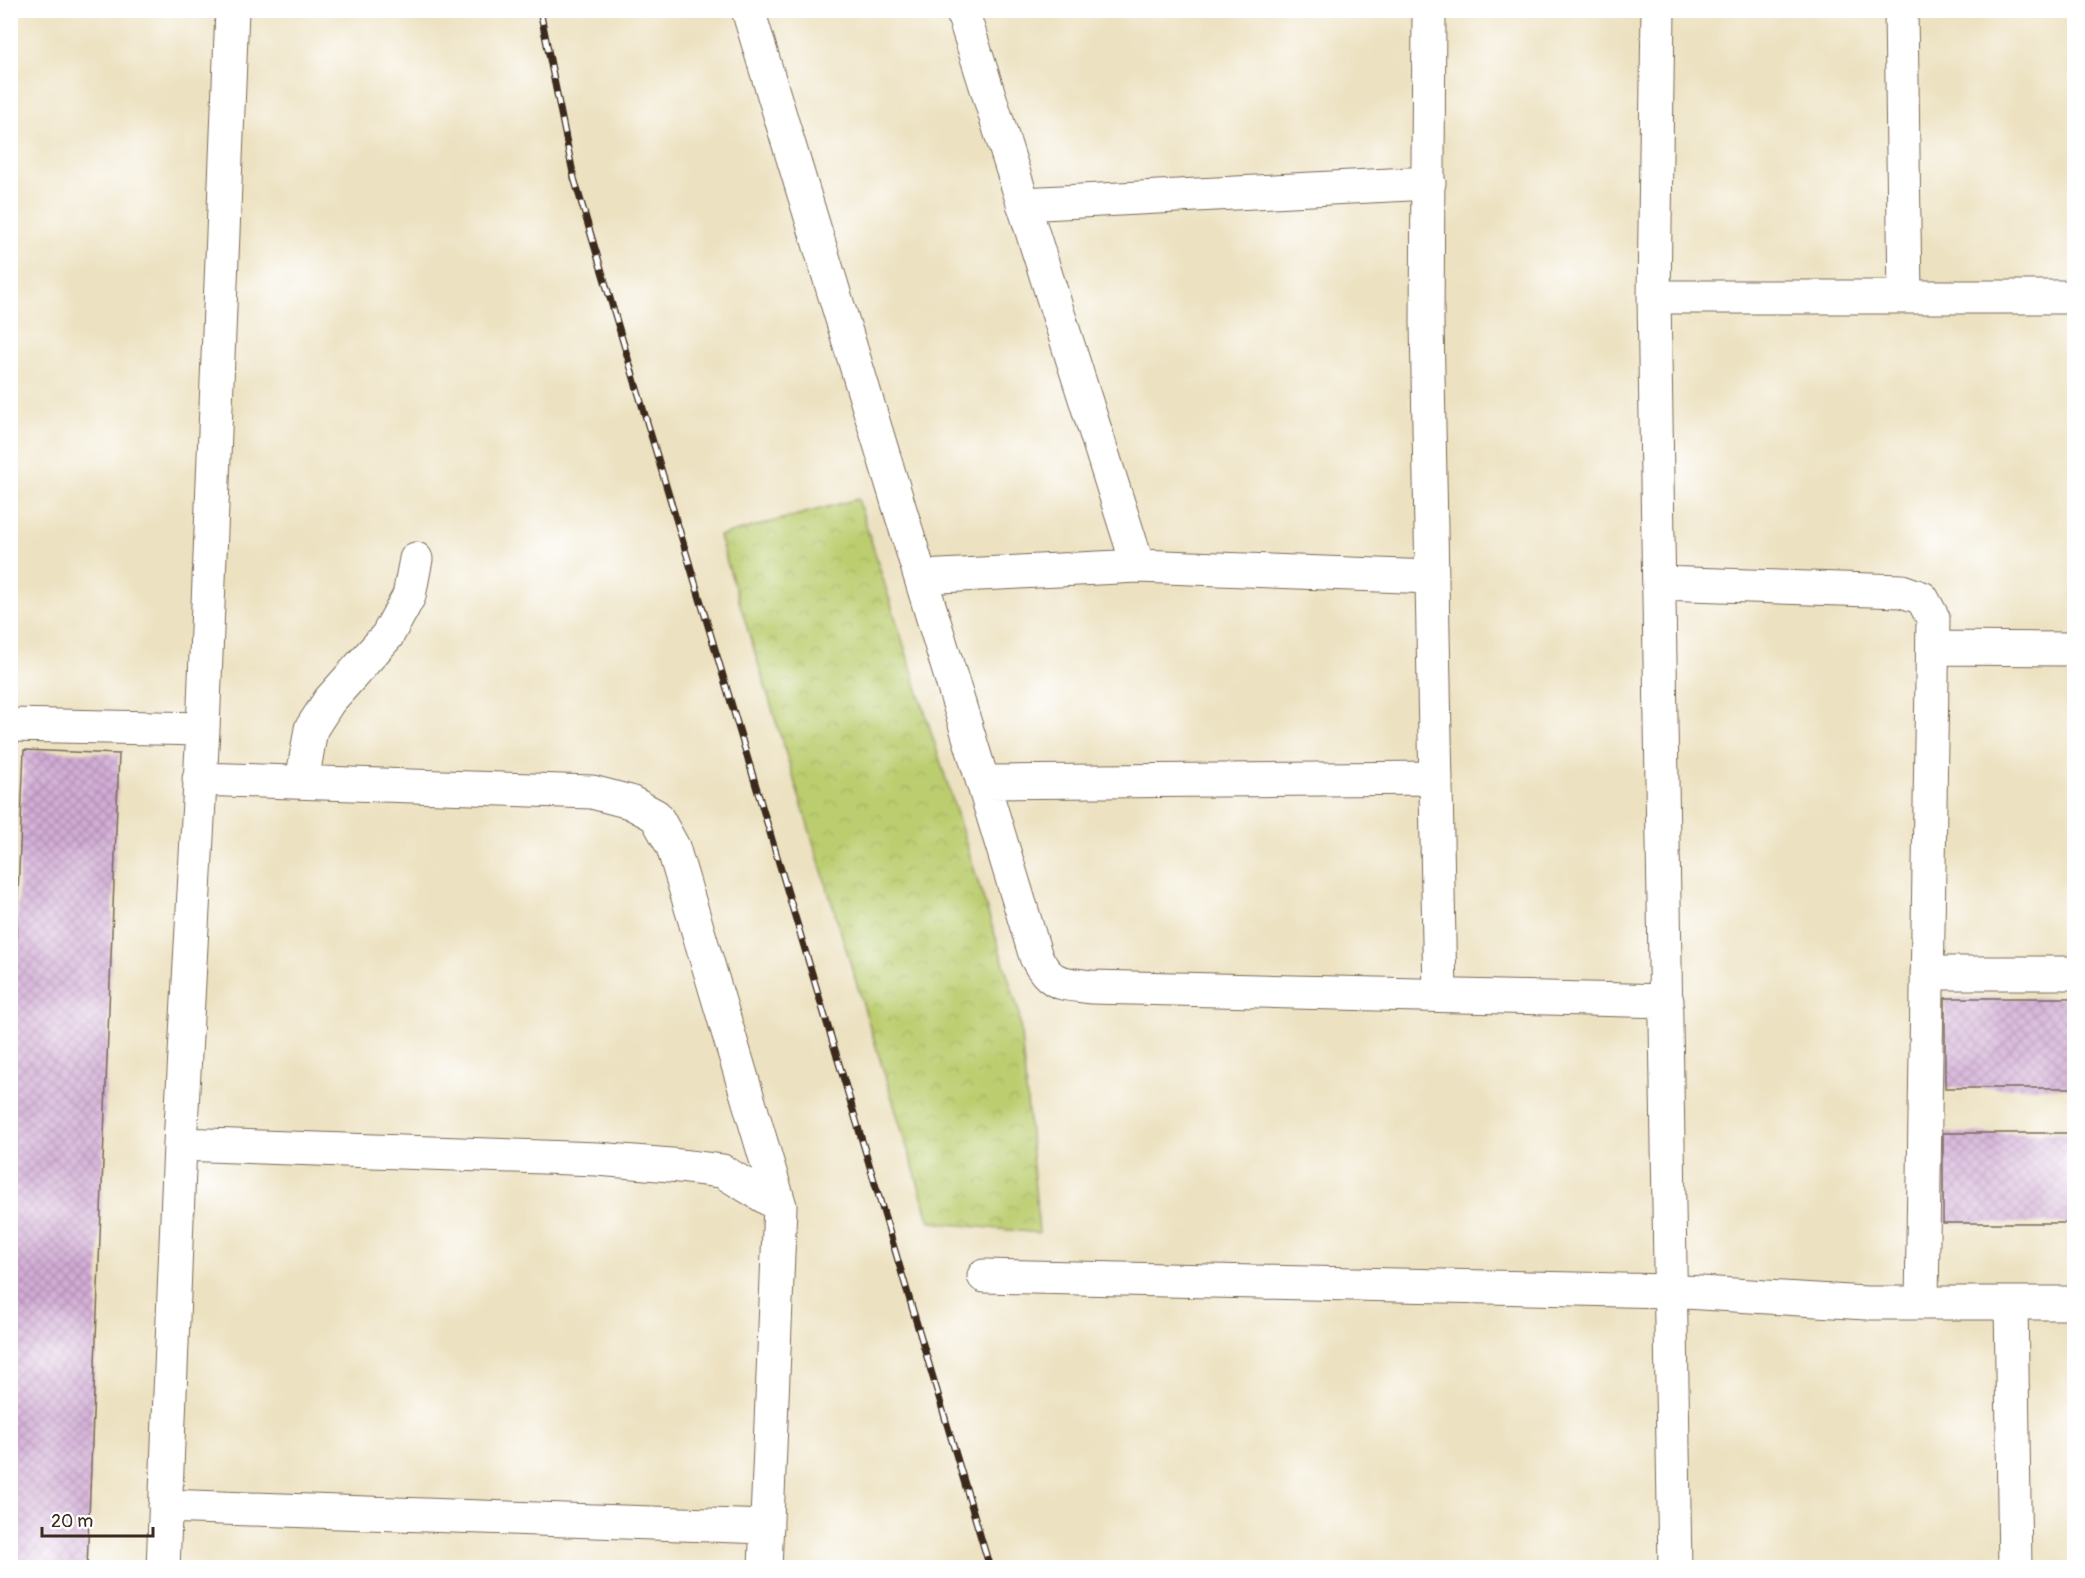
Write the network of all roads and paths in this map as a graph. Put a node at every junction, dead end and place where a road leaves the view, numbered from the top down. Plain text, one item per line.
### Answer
1 (232, 10) edge
2 (748, 10) edge
3 (962, 10) edge
4 (1429, 10) edge
5 (1658, 10) edge
6 (1901, 10) edge
7 (1429, 183) junction
8 (1023, 204) junction
9 (1654, 297) junction
10 (1905, 297) junction
11 (2074, 297) edge
12 (416, 559) dead end
13 (1138, 566) junction
14 (921, 577) junction
15 (1432, 578) junction
16 (1660, 583) junction
17 (1933, 648) junction
18 (2074, 649) edge
19 (10, 725) edge
20 (203, 729) junction
21 (1436, 778) junction
22 (199, 779) junction
23 (302, 782) junction
24 (984, 783) junction
25 (2074, 973) edge
26 (1927, 974) junction
27 (1440, 994) junction
28 (1667, 1001) junction
29 (180, 1144) junction
30 (780, 1206) junction
31 (984, 1276) dead end
32 (1669, 1291) junction
33 (1923, 1302) junction
34 (2011, 1303) junction
35 (2074, 1303) edge
36 (165, 1506) junction
37 (767, 1527) junction
38 (163, 1568) edge
39 (765, 1568) edge
40 (1675, 1568) edge
41 (2015, 1568) edge

1 - 20 street
2 - 14 street
3 - 8 street
4 - 7 street
5 - 9 street
6 - 10 street
7 - 8 street
7 - 15 street
8 - 13 street
9 - 10 street
9 - 16 street
10 - 11 street
12 - 23 street
13 - 14 street
13 - 15 street
14 - 24 street
15 - 21 street
16 - 17 street
16 - 28 street
17 - 18 street
17 - 26 street
19 - 20 street
20 - 22 street
21 - 24 street
21 - 27 street
22 - 23 street
22 - 29 street
23 - 30 street
24 - 27 street
25 - 26 street
26 - 33 street
27 - 28 street
28 - 32 street
29 - 30 street
29 - 36 street
30 - 37 street
31 - 32 street
32 - 33 street
32 - 40 street
33 - 34 street
34 - 35 street
34 - 41 street
36 - 37 street
36 - 38 street
37 - 39 street

